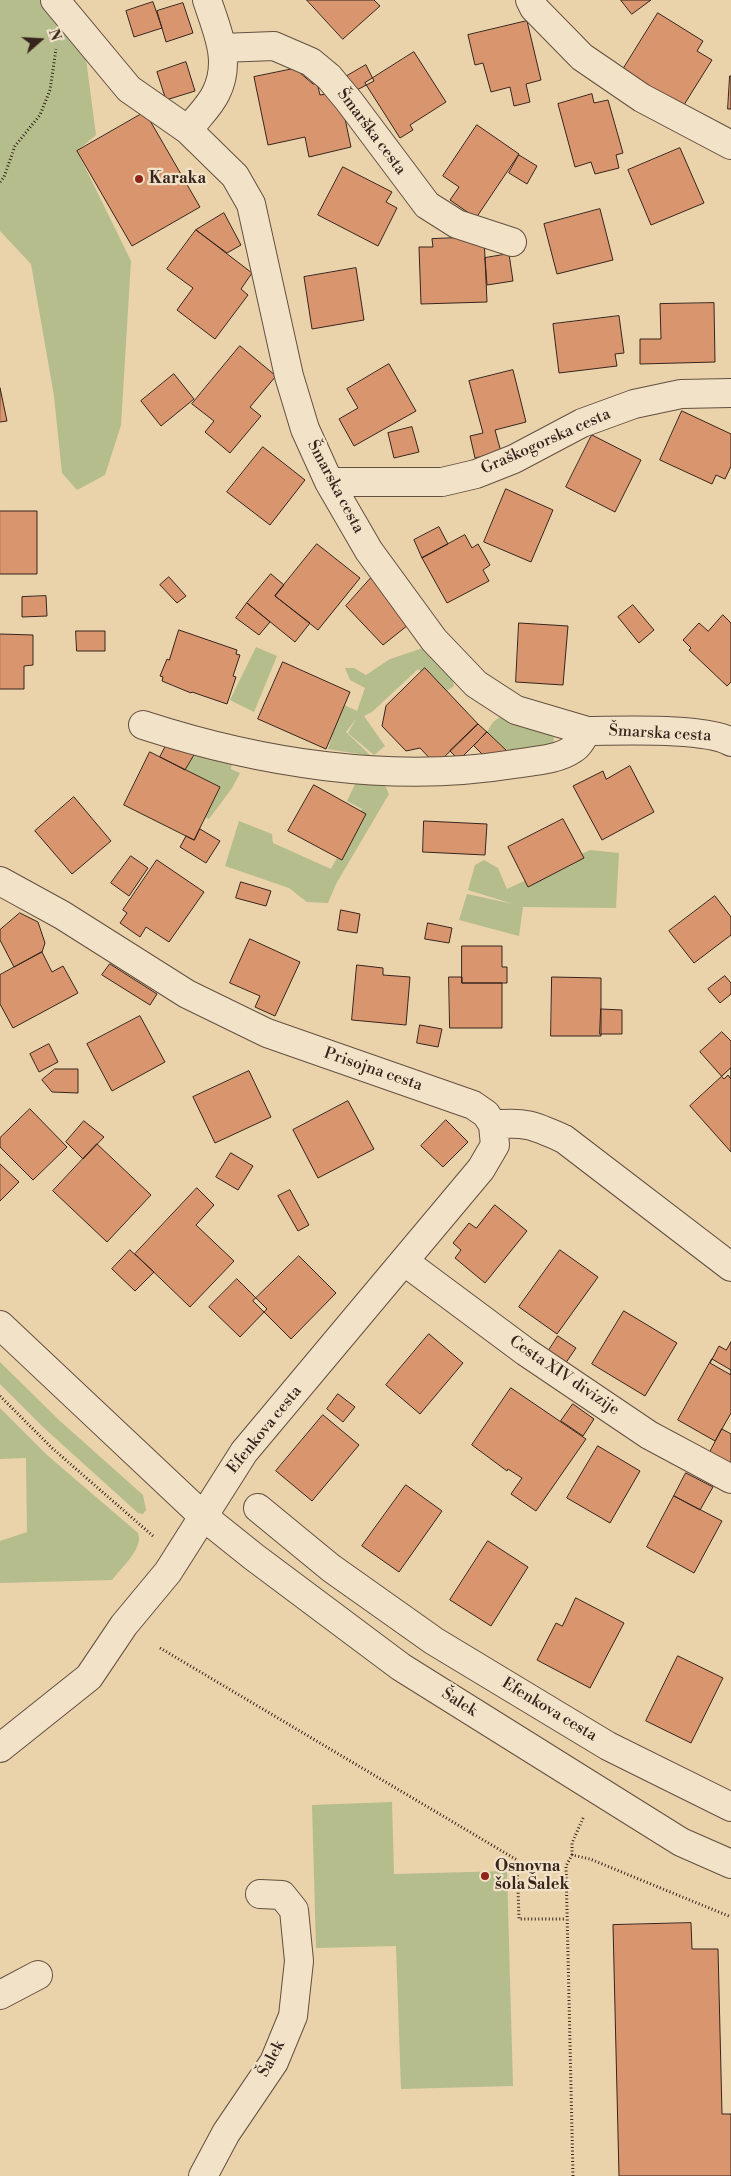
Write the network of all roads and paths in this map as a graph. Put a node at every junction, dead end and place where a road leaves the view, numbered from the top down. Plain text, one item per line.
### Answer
1 (207, 0) edge
2 (530, 0) edge
3 (63, 10) edge
4 (222, 48) junction
5 (188, 130) junction
6 (731, 145) edge
7 (0, 182) edge
8 (512, 242) dead end
9 (731, 392) edge
10 (329, 482) junction
11 (143, 725) dead end
12 (587, 731) junction
13 (731, 742) edge
14 (0, 880) edge
15 (493, 1126) junction
16 (405, 1262) junction
17 (731, 1267) edge
18 (0, 1325) edge
19 (0, 1396) edge
20 (731, 1479) edge
21 (258, 1508) dead end
22 (204, 1517) junction
23 (153, 1536) dead end
24 (160, 1648) dead end
25 (608, 1746) junction
26 (0, 1748) edge
27 (592, 1786) junction
28 (731, 1807) edge
29 (572, 1855) junction
30 (731, 1864) edge
31 (260, 1894) dead end
32 (731, 1917) edge
33 (564, 1920) dead end
34 (38, 1975) dead end
35 (0, 1994) edge
36 (203, 2176) edge
37 (572, 2176) edge

1 - 4 street
2 - 6 street
3 - 5 street, Šmarska cesta
3 - 7 path
4 - 5 street
4 - 8 street, Šmarška cesta
5 - 10 street, Šmarska cesta
9 - 10 street, Graškogorska cesta
10 - 12 street, Šmarska cesta
11 - 12 street, Šmarska cesta
12 - 13 street, Šmarska cesta
14 - 15 street, Prisojna cesta
15 - 16 street, Efenkova cesta
15 - 17 street
16 - 20 street, Cesta XIV divizije
16 - 22 street, Efenkova cesta
18 - 22 street
19 - 23 path
21 - 25 street, Efenkova cesta
22 - 26 street, Efenkova cesta
22 - 27 street, Šalek
24 - 33 path
25 - 27 street
25 - 28 street, Efenkova cesta
27 - 29 path
27 - 30 street, Šalek
29 - 32 path
29 - 37 path
31 - 36 street, Šalek
34 - 35 street

